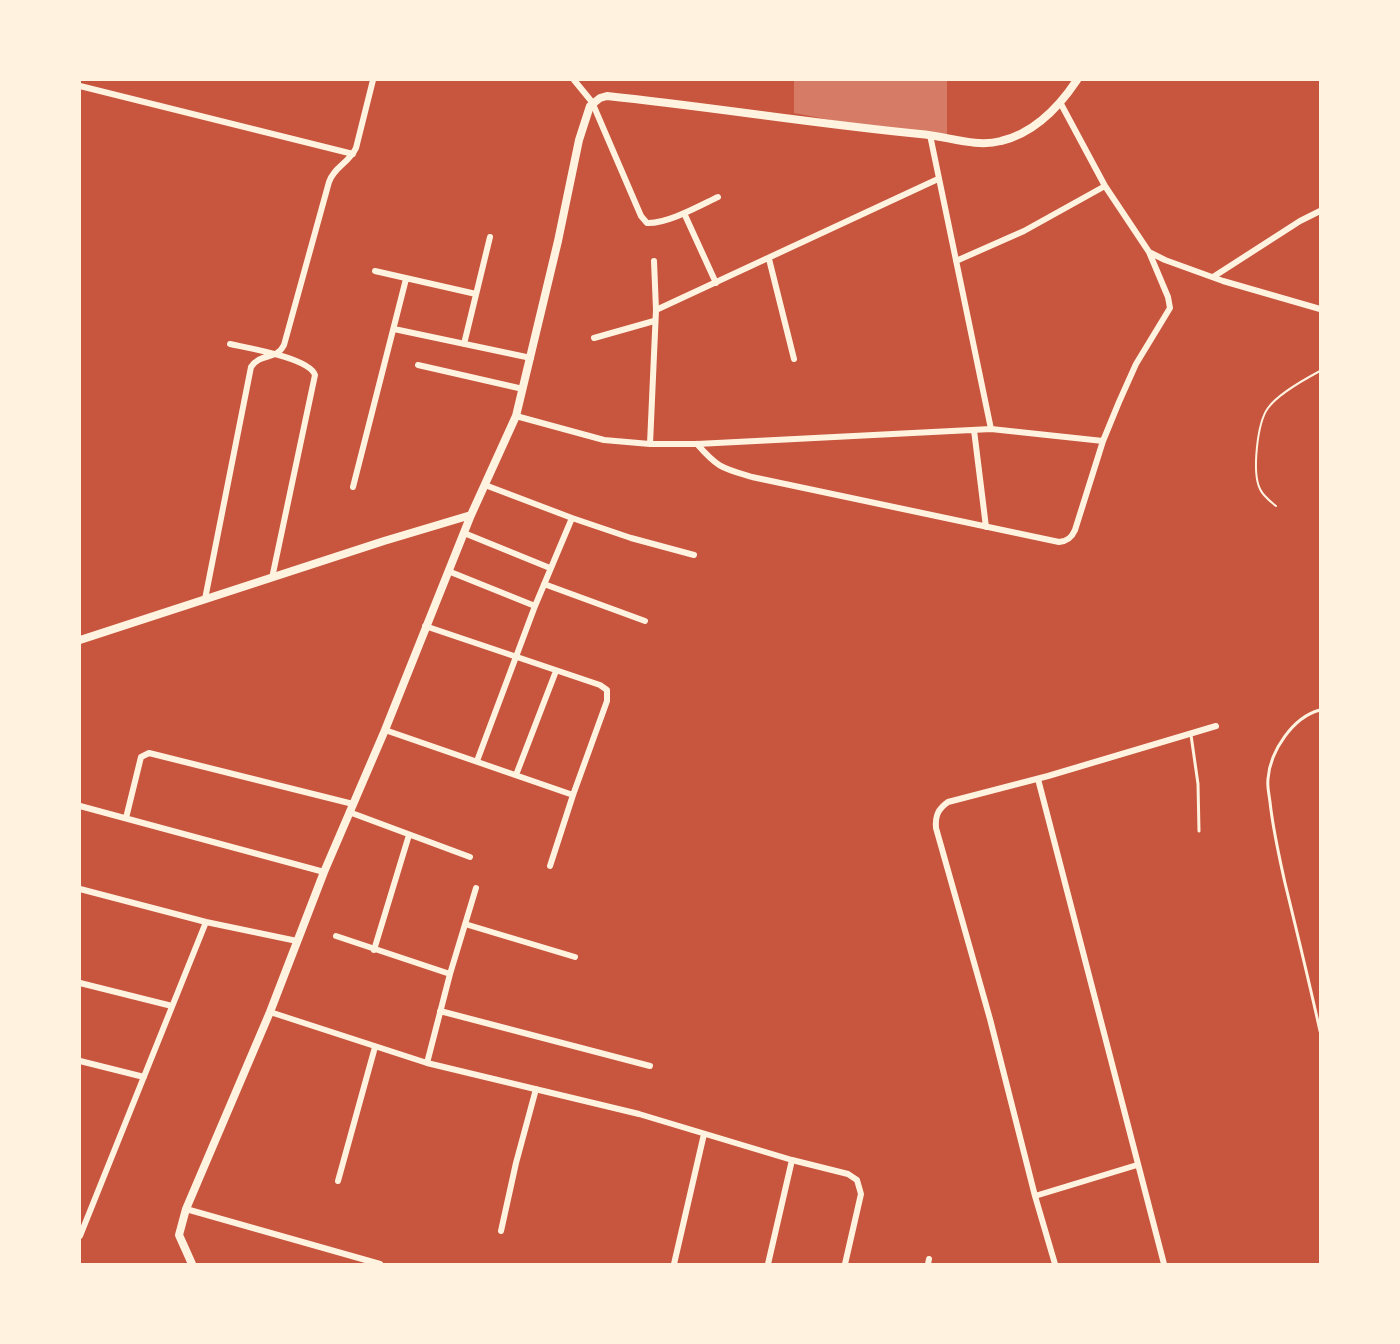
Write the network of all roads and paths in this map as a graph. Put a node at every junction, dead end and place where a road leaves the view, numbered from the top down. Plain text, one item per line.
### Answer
1 (373, 80) edge
2 (574, 80) edge
3 (1077, 80) edge
4 (80, 86) edge
5 (592, 102) junction
6 (1060, 104) junction
7 (930, 135) junction
8 (353, 154) junction
9 (938, 180) junction
10 (1105, 186) junction
11 (718, 197) dead end
12 (1320, 211) edge
13 (684, 213) junction
14 (490, 237) dead end
15 (1149, 252) junction
16 (769, 259) junction
17 (654, 261) dead end
18 (956, 261) junction
19 (375, 271) dead end
20 (1213, 277) junction
21 (406, 279) junction
22 (716, 283) junction
23 (476, 294) junction
24 (1320, 309) edge
25 (656, 310) junction
26 (654, 321) junction
27 (394, 329) junction
28 (594, 338) dead end
29 (230, 344) dead end
30 (464, 344) junction
31 (276, 355) junction
32 (531, 358) junction
33 (794, 359) dead end
34 (418, 365) dead end
35 (1320, 371) edge
36 (523, 389) junction
37 (516, 416) junction
38 (991, 429) junction
39 (974, 430) junction
40 (1103, 441) junction
41 (650, 444) junction
42 (697, 444) junction
43 (485, 485) junction
44 (353, 487) dead end
45 (1276, 506) dead end
46 (471, 514) junction
47 (572, 518) junction
48 (986, 527) junction
49 (464, 533) junction
50 (694, 555) dead end
51 (550, 568) junction
52 (448, 571) junction
53 (272, 579) junction
54 (544, 584) junction
55 (206, 599) junction
56 (535, 606) junction
57 (645, 621) dead end
58 (425, 626) junction
59 (80, 640) edge
60 (516, 656) junction
61 (556, 671) junction
62 (1320, 710) edge
63 (1216, 726) dead end
64 (385, 730) junction
65 (1190, 734) junction
66 (477, 761) junction
67 (516, 775) junction
68 (1038, 779) junction
69 (573, 795) junction
70 (80, 806) edge
71 (351, 808) junction
72 (126, 818) junction
73 (1198, 831) dead end
74 (409, 835) junction
75 (470, 857) dead end
76 (550, 866) dead end
77 (324, 872) junction
78 (476, 888) dead end
79 (80, 890) edge
80 (206, 922) junction
81 (465, 924) junction
82 (336, 936) dead end
83 (297, 941) junction
84 (374, 950) junction
85 (575, 957) dead end
86 (450, 974) junction
87 (80, 983) edge
88 (172, 1006) junction
89 (441, 1011) junction
90 (270, 1012) junction
91 (1320, 1031) edge
92 (375, 1047) junction
93 (80, 1061) edge
94 (427, 1063) junction
95 (650, 1066) dead end
96 (144, 1077) junction
97 (536, 1089) junction
98 (704, 1134) junction
99 (792, 1160) junction
100 (1137, 1165) junction
101 (338, 1181) dead end
102 (1035, 1196) junction
103 (186, 1209) junction
104 (501, 1231) dead end
105 (80, 1236) edge
106 (192, 1264) edge
107 (380, 1264) edge
108 (674, 1264) edge
109 (768, 1264) edge
110 (845, 1264) edge
111 (1055, 1264) edge
112 (1164, 1264) edge

1 - 8 street
2 - 5 street
3 - 6 street
4 - 8 street
5 - 7 street
5 - 13 street
5 - 32 street
6 - 7 street
6 - 10 street
7 - 9 street
8 - 31 street
9 - 16 street
9 - 18 street
10 - 15 street
10 - 18 street
11 - 13 street
12 - 20 street
13 - 22 street
14 - 23 street
15 - 20 street
15 - 40 street
16 - 22 street
16 - 33 street
17 - 25 street
18 - 38 street
19 - 21 street
20 - 24 street
21 - 23 street
21 - 27 street
22 - 25 street
23 - 30 street
25 - 26 street
26 - 28 street
26 - 41 street
27 - 30 street
27 - 44 street
29 - 31 street
30 - 32 street
31 - 53 street
31 - 55 street
32 - 36 street
34 - 36 street
35 - 45 path
36 - 37 street
37 - 41 street
37 - 43 street
38 - 39 street
38 - 40 street
39 - 42 street
39 - 48 street
40 - 48 street
41 - 42 street
42 - 48 street
43 - 46 street
43 - 47 street
46 - 49 street
46 - 53 street
47 - 50 street
47 - 51 street
49 - 51 street
49 - 52 street
51 - 54 street
52 - 56 street
52 - 58 street
53 - 55 street
54 - 56 street
54 - 57 street
55 - 59 street
56 - 60 street
58 - 60 street
58 - 64 street
60 - 61 street
60 - 66 street
61 - 67 street
61 - 69 street
62 - 91 lane
63 - 65 street
64 - 66 street
64 - 71 street
65 - 68 street
65 - 73 lane
66 - 67 street
67 - 69 street
68 - 100 street
68 - 102 street
69 - 76 street
70 - 72 street
71 - 72 street
71 - 74 street
71 - 77 street
72 - 77 street
74 - 75 street
74 - 84 street
77 - 83 street
78 - 81 street
79 - 80 street
80 - 83 street
80 - 88 street
81 - 85 street
81 - 86 street
82 - 84 street
83 - 90 street
84 - 86 street
86 - 89 street
87 - 88 street
88 - 96 street
89 - 94 street
89 - 95 street
90 - 92 street
90 - 103 street
92 - 94 street
92 - 101 street
93 - 96 street
94 - 97 street
96 - 105 street
97 - 98 street
97 - 104 street
98 - 99 street
98 - 108 street
99 - 109 street
99 - 110 street
100 - 102 street
100 - 112 street
102 - 111 street
103 - 106 street
103 - 107 street

